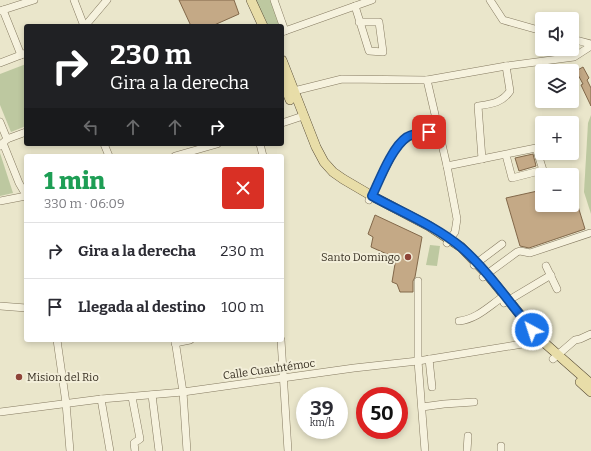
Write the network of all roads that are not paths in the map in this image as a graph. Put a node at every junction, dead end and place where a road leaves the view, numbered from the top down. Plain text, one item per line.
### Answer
1 (34, 0) edge
2 (74, 0) edge
3 (107, 0) edge
4 (251, 0) edge
5 (274, 0) edge
6 (372, 0) edge
7 (490, 0) edge
8 (355, 6) junction
9 (2, 10) edge
10 (360, 22) junction
11 (83, 24) edge
12 (86, 24) edge
13 (263, 24) edge
14 (281, 24) edge
15 (535, 29) edge
16 (284, 31) edge
17 (579, 41) edge
18 (591, 45) edge
19 (24, 54) edge
20 (0, 63) edge
21 (506, 66) junction
22 (284, 68) edge
23 (427, 80) junction
24 (284, 82) edge
25 (291, 92) junction
26 (300, 116) junction
27 (0, 122) edge
28 (284, 122) edge
29 (439, 132) junction
30 (24, 133) edge
31 (3, 143) edge
32 (210, 146) edge
33 (182, 154) edge
34 (506, 155) junction
35 (482, 159) junction
36 (447, 166) junction
37 (24, 192) edge
38 (24, 195) edge
39 (370, 198) junction
40 (0, 201) edge
41 (590, 233) edge
42 (449, 241) junction
43 (502, 244) dead end
44 (475, 264) junction
45 (546, 266) dead end
46 (551, 275) junction
47 (485, 276) junction
48 (418, 281) dead end
49 (558, 289) dead end
50 (504, 300) junction
51 (0, 306) edge
52 (24, 308) edge
53 (459, 321) dead end
54 (591, 334) edge
55 (537, 341) junction
56 (57, 342) edge
57 (175, 342) edge
58 (281, 342) edge
59 (555, 357) junction
60 (428, 359) junction
61 (418, 361) junction
62 (283, 378) junction
63 (591, 384) edge
64 (432, 387) dead end
65 (183, 392) junction
66 (591, 392) edge
67 (152, 395) junction
68 (132, 397) junction
69 (101, 399) junction
70 (474, 402) dead end
71 (66, 403) junction
72 (422, 407) junction
73 (0, 412) edge
74 (468, 436) dead end
75 (70, 451) edge
76 (110, 451) edge
77 (135, 451) edge
78 (159, 451) edge
79 (187, 451) edge
80 (288, 451) edge
81 (425, 451) edge
82 (467, 451) edge

1 - 9 street
2 - 11 street
3 - 12 street
4 - 13 main road
5 - 14 street
6 - 8 street
7 - 15 street
8 - 10 street
8 - 16 street
9 - 19 street
10 - 10 street
17 - 18 street
18 - 21 street
19 - 20 street
21 - 23 street
21 - 35 street
22 - 25 main road
23 - 25 street
23 - 29 street
24 - 25 main road
25 - 26 main road
26 - 28 street
26 - 39 main road
27 - 31 street
29 - 36 street
29 - 39 street
30 - 31 street
31 - 37 street
32 - 33 street
34 - 34 street
34 - 35 street
35 - 36 street
36 - 42 street
38 - 40 street
39 - 42 main road
41 - 47 street
42 - 44 main road
43 - 44 street
44 - 47 main road
45 - 46 street
46 - 49 street
46 - 50 street
47 - 50 main road
48 - 61 street
50 - 53 street
50 - 55 main road
51 - 52 street
54 - 59 street
55 - 59 main road
55 - 60 street, Calle Cuauhtémoc
56 - 71 street
57 - 65 street
58 - 62 street
59 - 63 main road
59 - 66 main road
60 - 61 street, Calle Cuauhtémoc
60 - 64 street
61 - 62 street, Calle Cuauhtémoc
61 - 72 street
62 - 65 street, Calle Cuauhtémoc
62 - 80 street
65 - 67 street, Calle Cuauhtémoc
65 - 79 street
67 - 68 street, Calle Cuauhtémoc
67 - 78 street
68 - 69 street, Calle Cuauhtémoc
68 - 77 street
69 - 71 street, Calle Cuauhtémoc
69 - 76 street
70 - 72 street
71 - 73 street, Calle Cuauhtémoc
71 - 75 street
72 - 81 street
74 - 82 street

